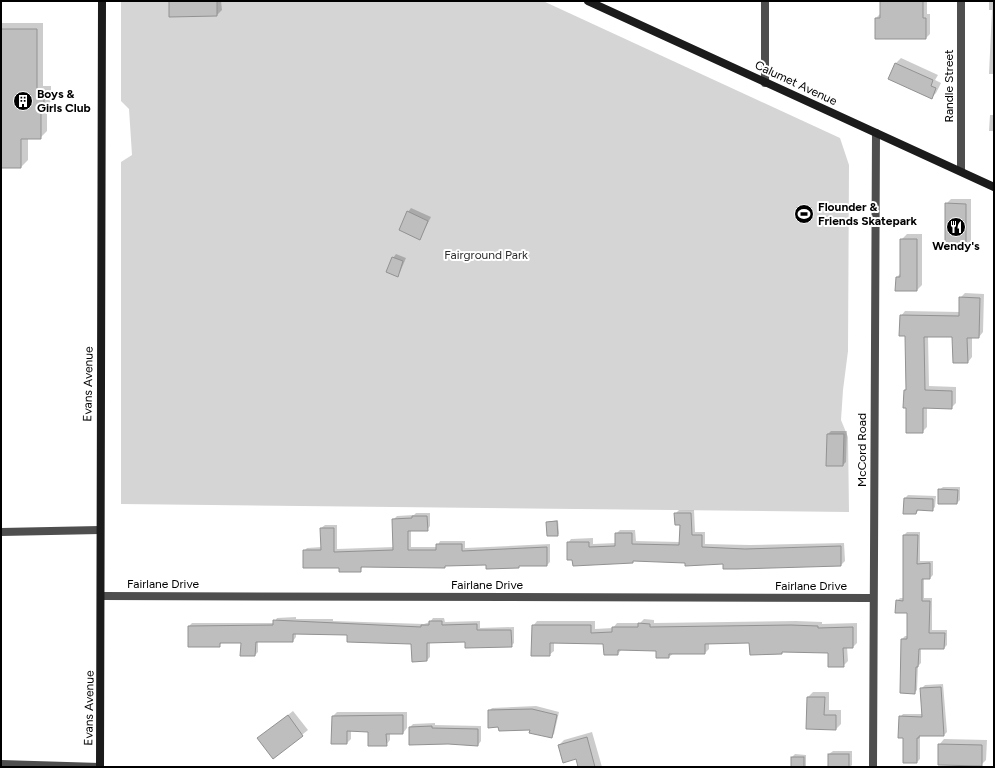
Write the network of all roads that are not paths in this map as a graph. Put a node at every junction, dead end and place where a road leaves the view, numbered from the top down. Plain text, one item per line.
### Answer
1 (102, 1) edge
2 (588, 1) edge
3 (765, 1) edge
4 (961, 1) edge
5 (765, 82) junction
6 (876, 133) junction
7 (961, 172) junction
8 (994, 187) edge
9 (100, 530) junction
10 (1, 532) edge
11 (101, 596) junction
12 (874, 598) junction
13 (1, 764) edge
14 (100, 767) edge
15 (873, 767) edge

1 - 9 street, Evans Avenue
2 - 5 street, Calumet Avenue
3 - 5 street
4 - 7 street, Randle Street
5 - 6 street, Calumet Avenue
6 - 7 street, Calumet Avenue
6 - 12 street, McCord Road
7 - 8 street, Calumet Avenue
9 - 10 street
9 - 11 street, Evans Avenue
11 - 12 street, Fairlane Drive
11 - 14 street, Evans Avenue
12 - 15 street, McCord Road
13 - 14 street

